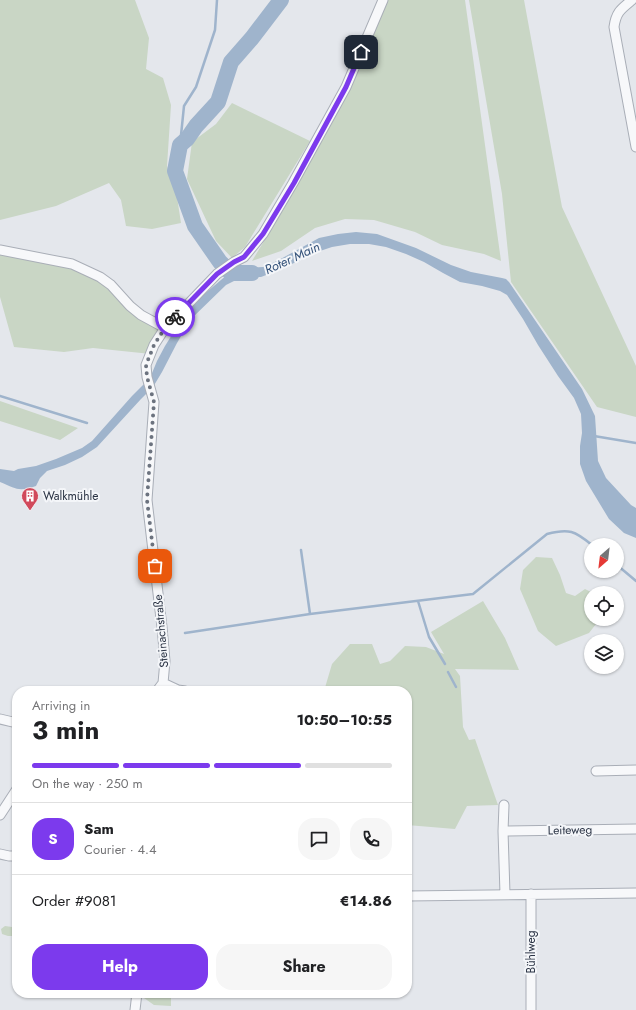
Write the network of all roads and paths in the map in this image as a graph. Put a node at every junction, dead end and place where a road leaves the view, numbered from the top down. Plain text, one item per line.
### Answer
1 (383, 0) edge
2 (632, 0) edge
3 (636, 147) edge
4 (0, 250) edge
5 (165, 328) junction
6 (163, 683) junction
7 (161, 686) edge
8 (169, 686) edge
9 (0, 719) edge
10 (12, 722) edge
11 (636, 770) edge
12 (596, 771) dead end
13 (12, 797) edge
14 (504, 805) dead end
15 (0, 815) edge
16 (636, 829) edge
17 (503, 831) junction
18 (0, 854) edge
19 (12, 856) edge
20 (636, 893) edge
21 (505, 894) junction
22 (531, 894) junction
23 (412, 896) edge
24 (136, 998) edge
25 (135, 1010) edge
26 (531, 1010) edge

1 - 5 street, Steinachstraße
2 - 3 street
4 - 5 street
5 - 6 street, Steinachstraße
6 - 7 street, Steinachstraße
6 - 8 street
9 - 10 street
11 - 12 street
13 - 15 street
14 - 17 street
16 - 17 street, Leiteweg
17 - 21 street
18 - 19 street
20 - 22 street
21 - 22 street
21 - 23 street
22 - 26 street, Bühlweg
24 - 25 street

